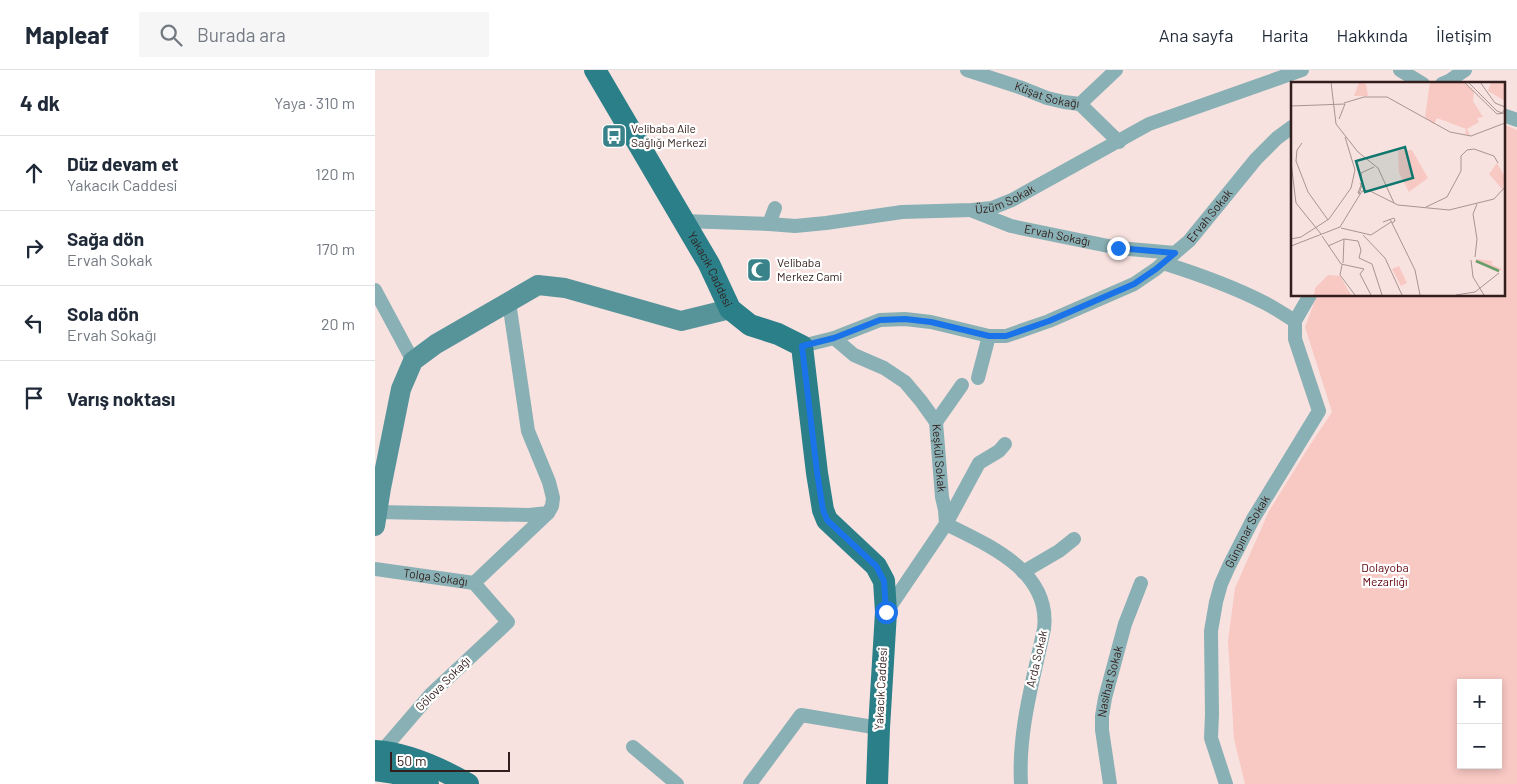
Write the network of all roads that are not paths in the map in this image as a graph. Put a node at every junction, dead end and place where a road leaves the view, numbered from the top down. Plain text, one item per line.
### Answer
1 (595, 70) edge
2 (967, 70) edge
3 (1116, 70) edge
4 (1302, 70) edge
5 (1400, 70) edge
6 (1465, 70) edge
7 (1420, 82) edge
8 (1447, 82) edge
9 (1080, 104) junction
10 (1505, 116) edge
11 (1517, 120) edge
12 (1291, 128) edge
13 (1119, 142) junction
14 (775, 208) dead end
15 (972, 210) junction
16 (683, 221) junction
17 (769, 224) junction
18 (1175, 253) junction
19 (1163, 264) junction
20 (375, 290) edge
21 (1309, 296) edge
22 (509, 302) junction
23 (730, 309) junction
24 (1295, 321) junction
25 (989, 336) junction
26 (834, 338) junction
27 (802, 346) junction
28 (413, 361) junction
29 (978, 378) dead end
30 (962, 385) dead end
31 (936, 422) junction
32 (1005, 444) dead end
33 (377, 506) edge
34 (548, 513) junction
35 (946, 524) junction
36 (1073, 539) dead end
37 (375, 569) edge
38 (1023, 572) junction
39 (474, 583) junction
40 (1141, 583) dead end
41 (886, 612) junction
42 (508, 622) joint
43 (879, 728) junction
44 (633, 747) dead end
45 (377, 757) edge
46 (428, 784) edge
47 (469, 784) edge
48 (677, 784) edge
49 (750, 784) edge
50 (877, 784) edge
51 (1021, 784) edge
52 (1110, 784) edge
53 (1225, 784) edge

1 - 16 main road, Yakacık Caddesi
2 - 9 street, Küşat Sokağı
3 - 9 street, Küşat Sokağı
4 - 13 street, Üzüm Sokak
5 - 7 street
6 - 8 street
9 - 13 street
10 - 11 street
12 - 18 street, Ervah Sokak
13 - 15 street, Üzüm Sokak
14 - 17 street
15 - 17 street, Üzüm Sokak
15 - 18 street, Ervah Sokağı
16 - 17 street, Üzüm Sokak
16 - 23 main road, Yakacık Caddesi
18 - 19 street, Ervah Sokak
19 - 24 street
19 - 25 street, Ervah Sokak
20 - 28 street
21 - 24 street
22 - 23 street
22 - 28 street
22 - 34 street
23 - 27 main road, Yakacık Caddesi
24 - 53 street, Günpınar Sokak
25 - 26 street, Ervah Sokak
25 - 29 street
26 - 27 street, Ervah Sokak
26 - 31 street, Keşkül Sokak
27 - 41 main road, Yakacık Caddesi
28 - 33 street
30 - 31 street
31 - 35 street, Keşkül Sokak
32 - 35 street
33 - 34 street
34 - 39 street
35 - 38 street, Arda Sokak
35 - 41 street
36 - 38 street
37 - 39 street, Tolga Sokağı
38 - 51 street, Arda Sokak
39 - 42 street, Tolga Sokağı
40 - 52 street, Nasihat Sokak
41 - 43 main road, Yakacık Caddesi
42 - 45 street, Gölova Sokağı
43 - 49 street
43 - 50 main road, Yakacık Caddesi
44 - 48 street
45 - 46 main road
45 - 47 main road

